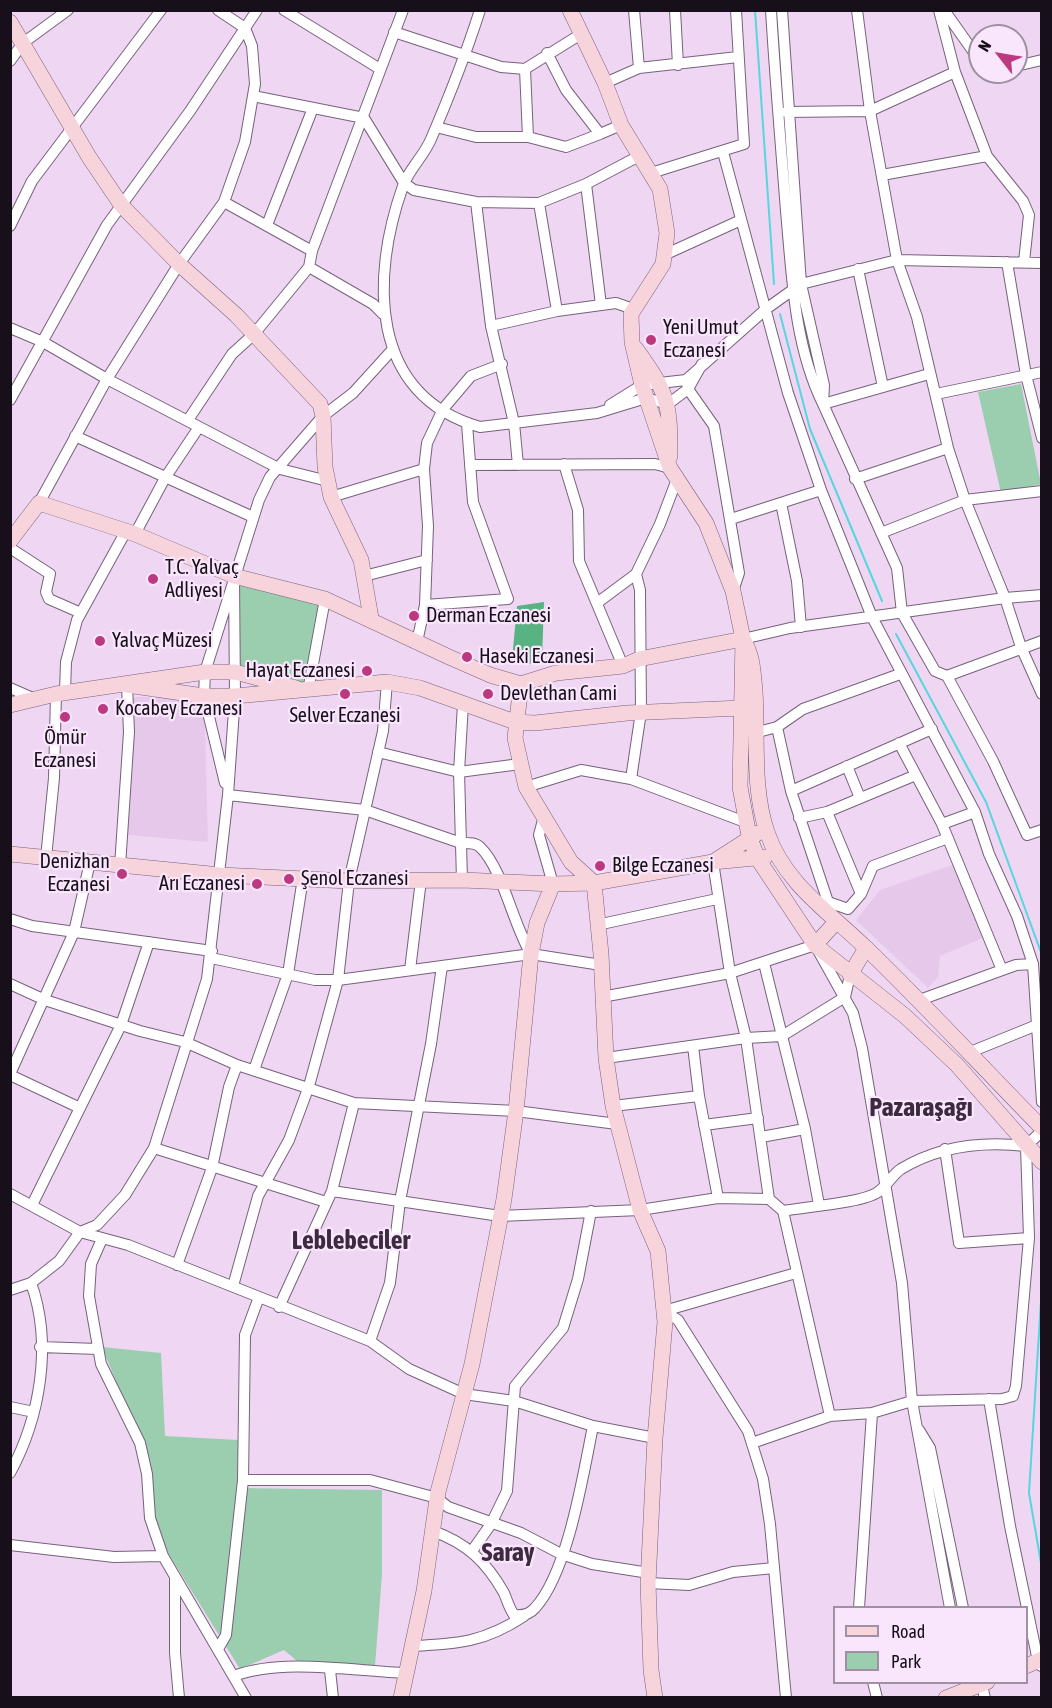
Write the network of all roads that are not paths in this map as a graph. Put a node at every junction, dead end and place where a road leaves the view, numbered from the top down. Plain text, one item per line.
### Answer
1 (68, 10) edge
2 (161, 10) edge
3 (218, 10) edge
4 (257, 10) edge
5 (284, 10) edge
6 (404, 10) edge
7 (480, 10) edge
8 (570, 10) edge
9 (634, 10) edge
10 (675, 10) edge
11 (736, 10) edge
12 (771, 10) edge
13 (782, 10) edge
14 (857, 10) edge
15 (939, 10) edge
16 (944, 10) edge
17 (10, 22) edge
18 (245, 28) junction
19 (394, 32) junction
20 (581, 34) junction
21 (23, 43) junction
22 (968, 44) edge
23 (547, 53) junction
24 (466, 54) junction
25 (738, 57) junction
26 (10, 61) edge
27 (678, 65) junction
28 (380, 69) junction
29 (525, 69) junction
30 (639, 69) junction
31 (955, 72) junction
32 (605, 83) junction
33 (253, 96) junction
34 (314, 108) junction
35 (791, 111) junction
36 (870, 111) junction
37 (778, 114) junction
38 (364, 118) junction
39 (621, 125) junction
40 (436, 127) junction
41 (73, 129) junction
42 (600, 134) junction
43 (528, 137) junction
44 (723, 152) junction
45 (641, 155) junction
46 (987, 156) junction
47 (651, 173) junction
48 (882, 175) junction
49 (404, 183) junction
50 (586, 184) junction
51 (224, 202) junction
52 (476, 202) junction
53 (539, 203) junction
54 (122, 206) junction
55 (741, 220) junction
56 (267, 225) junction
57 (10, 226) edge
58 (312, 250) junction
59 (664, 255) junction
60 (897, 260) junction
61 (1007, 262) junction
62 (1024, 262) junction
63 (1041, 263) edge
64 (179, 264) junction
65 (309, 267) junction
66 (858, 269) junction
67 (797, 286) junction
68 (601, 304) junction
69 (633, 309) junction
70 (766, 309) junction
71 (557, 311) junction
72 (383, 314) junction
73 (491, 326) junction
74 (10, 328) edge
75 (254, 334) junction
76 (43, 342) junction
77 (632, 342) junction
78 (393, 349) junction
79 (502, 364) junction
80 (1041, 372) edge
81 (929, 374) junction
82 (1026, 375) junction
83 (107, 379) junction
84 (660, 382) junction
85 (687, 384) junction
86 (883, 387) junction
87 (644, 391) junction
88 (936, 394) junction
89 (10, 400) edge
90 (668, 404) junction
91 (823, 404) junction
92 (443, 409) junction
93 (323, 416) junction
94 (188, 420) junction
95 (514, 423) junction
96 (467, 424) junction
97 (199, 427) junction
98 (75, 436) junction
99 (1041, 438) edge
100 (948, 448) junction
101 (470, 465) junction
102 (518, 465) junction
103 (564, 465) junction
104 (280, 469) junction
105 (424, 469) junction
106 (674, 474) junction
107 (165, 478) junction
108 (855, 479) junction
109 (329, 489) junction
110 (821, 490) junction
111 (1041, 491) edge
112 (965, 500) junction
113 (781, 502) junction
114 (39, 503) junction
115 (253, 517) junction
116 (731, 519) junction
117 (131, 533) junction
118 (880, 533) junction
119 (10, 541) edge
120 (10, 548) edge
121 (427, 560) junction
122 (636, 574) junction
123 (234, 576) junction
124 (364, 576) junction
125 (733, 591) junction
126 (1041, 595) edge
127 (1005, 598) junction
128 (325, 599) junction
129 (597, 603) junction
130 (425, 605) junction
131 (81, 613) junction
132 (902, 613) junction
133 (872, 617) junction
134 (371, 618) junction
135 (801, 627) junction
136 (743, 639) junction
137 (1041, 641) edge
138 (417, 642) junction
139 (1021, 647) junction
140 (639, 659) junction
141 (623, 666) junction
142 (205, 672) junction
143 (235, 672) junction
144 (900, 674) junction
145 (947, 676) junction
146 (387, 682) junction
147 (521, 684) junction
148 (127, 685) junction
149 (10, 688) edge
150 (308, 691) junction
151 (61, 693) junction
152 (1041, 694) edge
153 (204, 696) junction
154 (235, 696) junction
155 (36, 699) junction
156 (463, 704) junction
157 (10, 705) edge
158 (741, 708) junction
159 (641, 712) junction
160 (515, 722) junction
161 (777, 728) junction
162 (932, 729) junction
163 (758, 732) junction
164 (899, 743) junction
165 (378, 752) junction
166 (520, 764) junction
167 (847, 766) junction
168 (459, 772) junction
169 (916, 775) junction
170 (632, 779) junction
171 (526, 787) junction
172 (791, 790) junction
173 (228, 795) junction
174 (860, 798) junction
175 (365, 810) junction
176 (827, 812) junction
177 (975, 812) junction
178 (799, 818) junction
179 (543, 820) junction
180 (942, 824) junction
181 (747, 829) junction
182 (766, 830) junction
183 (1041, 830) edge
184 (948, 838) junction
185 (461, 843) junction
186 (775, 852) junction
187 (10, 854) edge
188 (46, 858) junction
189 (758, 859) junction
190 (90, 862) junction
191 (713, 862) junction
192 (120, 866) junction
193 (220, 875) junction
194 (303, 878) junction
195 (421, 880) junction
196 (462, 880) junction
197 (349, 881) junction
198 (501, 883) junction
199 (594, 883) junction
200 (553, 884) junction
201 (861, 894) junction
202 (717, 899) junction
203 (10, 919) edge
204 (836, 921) junction
205 (597, 925) junction
206 (74, 932) junction
207 (149, 942) junction
208 (815, 945) junction
209 (866, 948) junction
210 (212, 954) junction
211 (531, 954) junction
212 (764, 963) junction
213 (1033, 964) junction
214 (601, 965) junction
215 (442, 966) junction
216 (410, 970) junction
217 (1002, 970) junction
218 (730, 973) junction
219 (288, 974) junction
220 (850, 975) junction
221 (338, 980) junction
222 (10, 984) edge
223 (602, 997) junction
224 (844, 997) junction
225 (45, 1000) junction
226 (917, 1002) junction
227 (121, 1025) junction
228 (1037, 1025) junction
229 (782, 1036) junction
230 (746, 1038) junction
231 (185, 1042) junction
232 (693, 1046) junction
233 (968, 1053) junction
234 (606, 1058) junction
235 (237, 1065) junction
236 (254, 1070) junction
237 (10, 1074) edge
238 (309, 1086) junction
239 (699, 1096) junction
240 (354, 1102) junction
241 (1041, 1102) edge
242 (419, 1104) junction
243 (613, 1106) junction
244 (80, 1108) junction
245 (516, 1111) junction
246 (758, 1118) junction
247 (616, 1124) junction
248 (704, 1125) junction
249 (805, 1129) junction
250 (1041, 1130) edge
251 (761, 1137) junction
252 (1026, 1146) junction
253 (154, 1148) junction
254 (945, 1149) junction
255 (1041, 1162) edge
256 (212, 1168) junction
257 (887, 1182) junction
258 (265, 1184) junction
259 (332, 1191) junction
260 (10, 1194) edge
261 (718, 1198) junction
262 (769, 1199) junction
263 (400, 1201) junction
264 (326, 1202) junction
265 (819, 1205) junction
266 (32, 1206) junction
267 (640, 1210) junction
268 (591, 1211) junction
269 (783, 1211) junction
270 (500, 1216) junction
271 (80, 1232) junction
272 (1029, 1238) junction
273 (102, 1239) junction
274 (177, 1265) junction
275 (796, 1273) junction
276 (31, 1283) junction
277 (233, 1286) junction
278 (10, 1290) edge
279 (259, 1298) junction
280 (279, 1307) junction
281 (664, 1311) junction
282 (370, 1341) junction
283 (40, 1347) junction
284 (98, 1349) junction
285 (464, 1394) junction
286 (989, 1399) junction
287 (514, 1401) junction
288 (912, 1401) junction
289 (10, 1407) edge
290 (34, 1412) junction
291 (872, 1413) junction
292 (830, 1416) junction
293 (916, 1425) junction
294 (593, 1426) junction
295 (655, 1438) junction
296 (752, 1443) junction
297 (10, 1473) edge
298 (243, 1480) junction
299 (437, 1498) junction
300 (491, 1524) junction
301 (433, 1531) junction
302 (10, 1545) edge
303 (472, 1551) junction
304 (561, 1554) junction
305 (162, 1556) junction
306 (774, 1568) junction
307 (175, 1577) junction
308 (648, 1578) junction
309 (859, 1606) edge
310 (950, 1606) edge
311 (963, 1606) edge
312 (1026, 1606) edge
313 (524, 1616) junction
314 (1028, 1616) edge
315 (412, 1646) junction
316 (218, 1649) junction
317 (1037, 1663) edge
318 (330, 1670) junction
319 (406, 1673) junction
320 (234, 1676) junction
321 (978, 1688) edge
322 (179, 1698) edge
323 (246, 1698) edge
324 (333, 1698) edge
325 (401, 1698) edge
326 (655, 1698) edge
327 (786, 1698) edge
328 (946, 1698) edge

1 - 21 street
2 - 41 street
3 - 18 street
4 - 18 street
5 - 28 street
6 - 19 street
7 - 24 street
8 - 20 street
9 - 30 street
10 - 27 street
11 - 25 street
12 - 37 street
13 - 35 street
14 - 36 street
15 - 31 street
16 - 22 street
17 - 21 street
18 - 33 street
18 - 54 street
19 - 24 street
19 - 28 street
20 - 23 street
20 - 32 street
21 - 26 street
21 - 41 street
23 - 29 street
23 - 42 street
24 - 29 street
24 - 40 street
25 - 27 street
25 - 44 street
27 - 30 street
28 - 38 street
29 - 43 street
30 - 32 street
31 - 36 street
31 - 46 street
32 - 39 street
33 - 34 street
33 - 51 street
34 - 38 street
34 - 56 street
35 - 36 street
35 - 37 street
35 - 67 street
36 - 48 street
37 - 67 street
38 - 49 street
38 - 58 street
39 - 42 street
39 - 45 street
40 - 43 street
40 - 49 street
41 - 54 street
41 - 57 street
42 - 43 street
44 - 47 street
44 - 55 street
45 - 47 street
45 - 50 street
46 - 48 street
46 - 62 street
47 - 59 street
48 - 60 street
49 - 52 street
49 - 72 street
50 - 53 street
50 - 68 street
51 - 56 street
51 - 64 street
52 - 53 street
52 - 73 street
53 - 71 street
54 - 64 street
54 - 76 street
55 - 59 street
55 - 70 street
56 - 58 street
58 - 65 street
59 - 69 street
60 - 61 street
60 - 66 street
60 - 81 street
61 - 62 street
61 - 82 street
62 - 63 street
64 - 75 street
64 - 83 street
65 - 72 street
65 - 75 street
66 - 67 street
66 - 86 street
67 - 70 street
67 - 91 street
68 - 69 street
68 - 71 street
69 - 77 street
70 - 85 street
70 - 110 street
71 - 73 street
72 - 78 street
73 - 79 street
74 - 76 street
75 - 93 street
75 - 94 street
76 - 83 street
76 - 89 street
77 - 84 street
77 - 87 street
78 - 92 street
78 - 93 street
79 - 92 street
79 - 95 street
80 - 82 street
81 - 86 street
81 - 88 street
82 - 88 street
82 - 99 street
83 - 94 street
83 - 98 street
84 - 85 street
84 - 87 street
84 - 90 street
85 - 90 street
85 - 116 street
86 - 91 street
87 - 90 street
87 - 95 street
87 - 106 street
88 - 100 street
90 - 106 street
91 - 108 street
92 - 96 street
92 - 105 street
93 - 104 street
93 - 109 street
94 - 97 street
95 - 96 street
95 - 102 street
96 - 101 street
97 - 104 street
97 - 107 street
98 - 107 street
98 - 114 street
100 - 108 street
100 - 112 street
101 - 102 street
101 - 130 street
102 - 103 street
103 - 106 street
103 - 129 street
104 - 109 street
104 - 115 street
105 - 109 street
105 - 121 street
106 - 122 street
106 - 125 street
107 - 115 street
107 - 117 street
108 - 118 street
109 - 124 street
110 - 113 street
110 - 133 street
111 - 112 street
112 - 118 street
112 - 127 street
113 - 116 street
113 - 135 street
114 - 117 street
114 - 119 street
115 - 123 street
116 - 125 street
117 - 123 street
117 - 131 street
118 - 132 street
120 - 131 street
121 - 124 street
121 - 130 street
122 - 129 street
122 - 140 street
123 - 128 street
123 - 142 street
123 - 143 street
124 - 134 street
125 - 136 street
126 - 127 street
127 - 132 street
127 - 139 street
128 - 134 street
128 - 150 street
129 - 141 street
130 - 138 street
131 - 151 street
132 - 133 street
132 - 145 street
133 - 135 street
133 - 144 street
134 - 138 street
135 - 136 street
136 - 140 street
136 - 158 street
136 - 163 street
137 - 139 street
138 - 147 street
139 - 145 street
139 - 152 street
140 - 141 street
140 - 159 street
141 - 147 street
142 - 143 street
142 - 148 street
142 - 153 street
143 - 150 street
143 - 154 street
144 - 161 street
144 - 162 street
145 - 183 street
146 - 150 street
146 - 156 street
146 - 165 street
147 - 160 street
148 - 151 street
148 - 153 street
148 - 192 street
149 - 155 street
150 - 154 street
151 - 155 street
151 - 188 street
153 - 154 street
153 - 173 street
154 - 173 street
155 - 157 street
156 - 160 street
156 - 168 street
158 - 159 street
158 - 181 street
159 - 160 street
159 - 170 street
160 - 166 street
161 - 163 street
161 - 172 street
162 - 164 street
162 - 177 street
163 - 182 street
164 - 167 street
164 - 169 street
165 - 168 street
165 - 175 street
166 - 168 street
166 - 171 street
167 - 172 street
167 - 174 street
168 - 185 street
169 - 174 street
169 - 180 street
170 - 171 street
170 - 181 street
171 - 179 street
172 - 178 street
173 - 175 street
173 - 193 street
174 - 176 street
175 - 185 street
175 - 197 street
176 - 178 street
176 - 201 street
177 - 180 street
177 - 213 street
178 - 201 street
179 - 199 street
179 - 200 street
180 - 184 street
181 - 182 street
181 - 189 street
181 - 191 street
182 - 186 street
184 - 201 street
184 - 217 street
185 - 196 street
185 - 198 street
186 - 189 street
186 - 204 street
187 - 188 street
188 - 190 street
189 - 191 street
189 - 208 street
190 - 192 street
190 - 206 street
191 - 199 street
191 - 202 street
192 - 193 street
193 - 194 street
193 - 210 street
194 - 197 street
194 - 219 street
195 - 196 street
195 - 197 street
195 - 216 street
196 - 198 street
197 - 221 street
198 - 200 street
198 - 211 street
199 - 200 street
199 - 205 street
200 - 211 street
202 - 205 street
202 - 218 street
203 - 206 street
204 - 208 street
204 - 209 street
205 - 214 street
206 - 207 street
206 - 225 street
207 - 210 street
207 - 227 street
208 - 212 street
208 - 220 street
208 - 224 street
209 - 220 street
209 - 226 street
210 - 219 street
210 - 231 street
211 - 214 street
211 - 215 street
211 - 245 street
212 - 218 street
212 - 229 street
213 - 217 street
213 - 228 street
214 - 223 street
215 - 216 street
215 - 242 street
216 - 221 street
217 - 226 street
218 - 223 street
218 - 230 street
219 - 221 street
219 - 236 street
220 - 224 street
220 - 252 street
221 - 238 street
222 - 225 street
223 - 234 street
224 - 229 street
224 - 257 street
225 - 227 street
225 - 237 street
226 - 233 street
227 - 231 street
227 - 244 street
228 - 233 street
228 - 241 street
229 - 230 street
229 - 249 street
230 - 232 street
230 - 246 street
231 - 235 street
231 - 253 street
232 - 234 street
232 - 239 street
233 - 250 street
234 - 243 street
235 - 236 street
235 - 256 street
236 - 238 street
237 - 244 street
238 - 240 street
238 - 258 street
239 - 243 street
239 - 248 street
240 - 242 street
240 - 259 street
242 - 245 street
242 - 263 street
243 - 247 street
244 - 266 street
245 - 247 street
245 - 270 street
246 - 248 street
246 - 251 street
247 - 267 street
248 - 261 street
249 - 251 street
249 - 265 street
250 - 252 street
251 - 262 street
252 - 254 street
252 - 255 street
252 - 272 street
253 - 256 street
253 - 271 street
254 - 257 street
254 - 272 street
256 - 258 street
256 - 274 street
257 - 265 street
257 - 288 street
258 - 264 street
258 - 277 street
259 - 263 street
259 - 264 street
260 - 266 street
261 - 262 street
261 - 267 street
262 - 269 street
263 - 270 street
263 - 282 street
264 - 280 street
265 - 269 street
266 - 271 street
267 - 268 street
267 - 281 street
268 - 270 street
268 - 287 street
269 - 275 street
270 - 285 street
271 - 273 street
271 - 276 street
272 - 286 street
273 - 274 street
273 - 284 street
274 - 277 street
275 - 281 street
275 - 292 street
276 - 278 street
276 - 283 street
277 - 279 street
279 - 280 street
279 - 298 street
280 - 282 street
281 - 295 street
281 - 296 street
282 - 285 street
283 - 284 street
283 - 290 street
284 - 305 street
285 - 287 street
285 - 299 street
286 - 288 street
286 - 312 street
287 - 294 street
287 - 300 street
288 - 291 street
288 - 293 street
289 - 290 street
290 - 297 street
291 - 292 street
291 - 309 street
292 - 296 street
293 - 310 street
293 - 311 street
294 - 295 street
294 - 304 street
295 - 308 street
296 - 306 street
298 - 299 street
298 - 316 street
299 - 300 street
299 - 301 street
300 - 303 street
300 - 304 street
301 - 303 street
301 - 315 street
302 - 305 street
303 - 313 street
304 - 308 street
304 - 313 street
305 - 307 street
306 - 308 street
306 - 327 street
307 - 316 street
307 - 322 street
308 - 326 street
313 - 315 street
314 - 317 street
315 - 319 street
316 - 320 street
318 - 319 street
318 - 320 street
318 - 324 street
319 - 325 street
320 - 323 street
321 - 328 street

